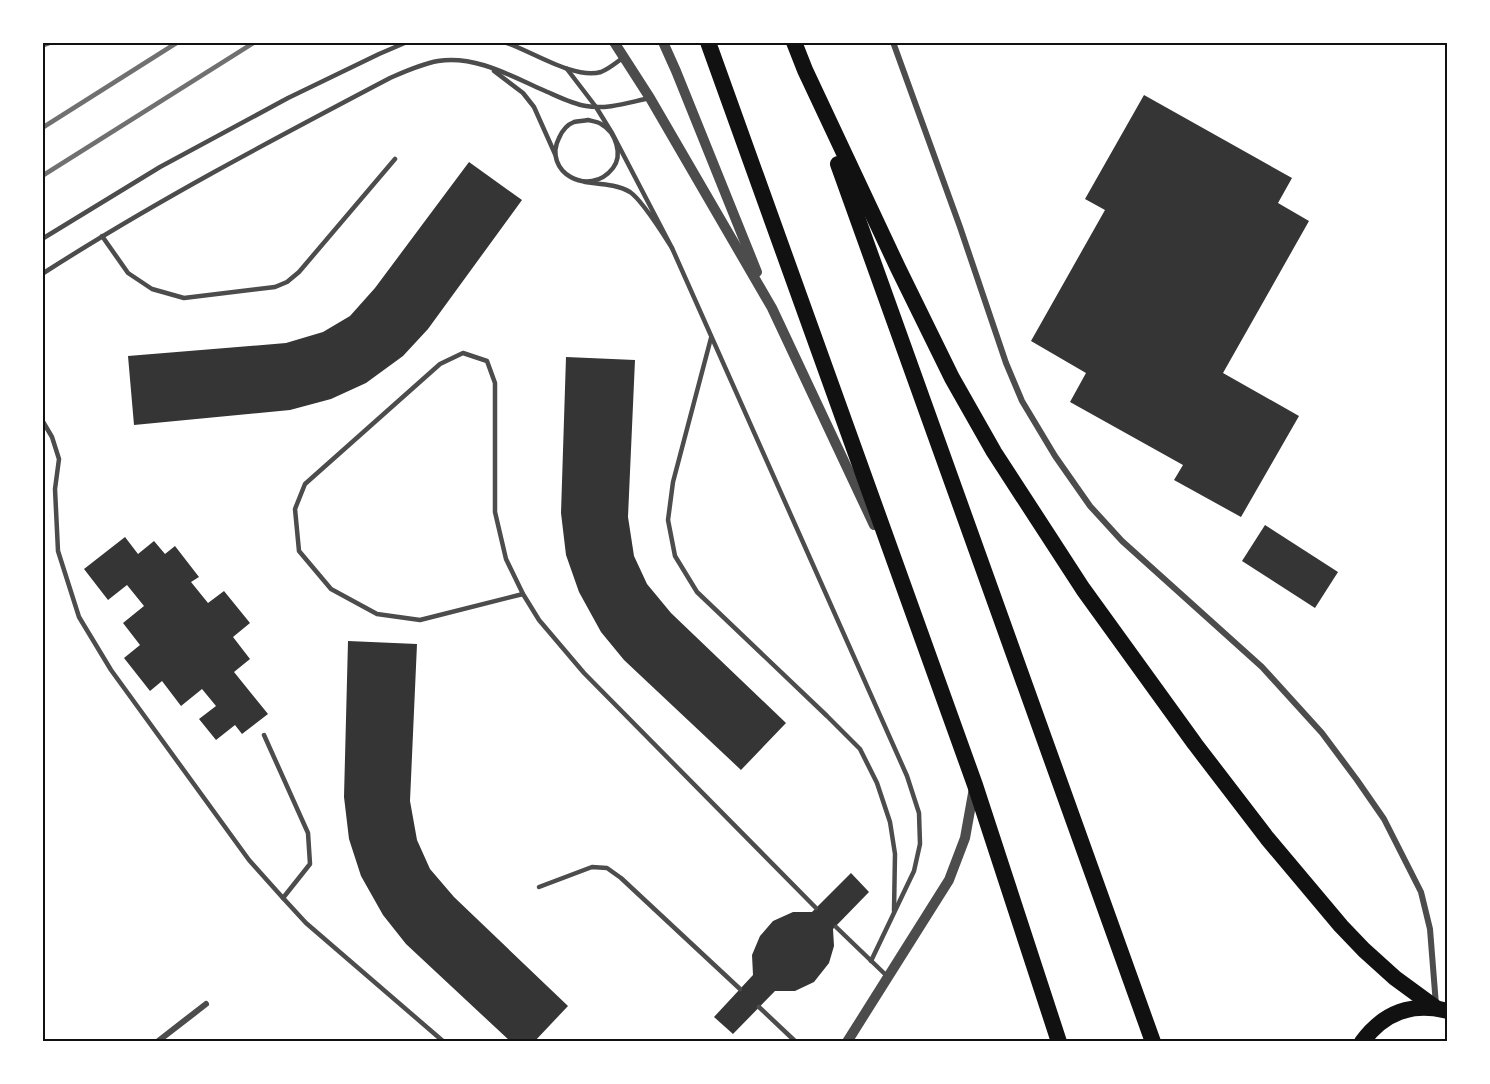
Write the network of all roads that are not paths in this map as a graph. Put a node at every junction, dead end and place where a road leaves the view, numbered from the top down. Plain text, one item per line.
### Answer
1 (407, 42) edge
2 (504, 42) edge
3 (614, 42) edge
4 (663, 42) edge
5 (708, 42) edge
6 (794, 42) edge
7 (892, 42) edge
8 (624, 57) junction
9 (487, 66) junction
10 (567, 69) junction
11 (805, 70) junction
12 (650, 98) junction
13 (596, 107) junction
14 (612, 133) junction
15 (555, 156) junction
16 (395, 159) dead end
17 (585, 182) junction
18 (102, 236) junction
19 (42, 239) edge
20 (672, 248) junction
21 (42, 274) edge
22 (772, 308) junction
23 (712, 337) junction
24 (42, 420) edge
25 (903, 586) junction
26 (523, 594) junction
27 (264, 735) dead end
28 (975, 785) junction
29 (539, 887) dead end
30 (283, 898) junction
31 (816, 908) dead end
32 (894, 913) junction
33 (836, 927) dead end
34 (871, 960) junction
35 (888, 977) junction
36 (740, 989) dead end
37 (206, 1004) dead end
38 (759, 1007) dead end
39 (1442, 1010) edge
40 (157, 1042) edge
41 (444, 1042) edge
42 (796, 1042) edge
43 (847, 1042) edge
44 (1059, 1042) edge
45 (1153, 1042) edge
46 (1362, 1042) edge

1 - 19 lane
2 - 10 lane
3 - 8 street
4 - 22 street
5 - 25 highway
6 - 11 highway
7 - 39 street
8 - 10 lane
8 - 12 street
9 - 13 lane
9 - 15 lane
9 - 18 lane
10 - 13 lane
11 - 39 highway
11 - 45 highway
12 - 13 lane
12 - 22 street
13 - 14 lane
14 - 15 lane
14 - 17 lane
14 - 20 lane
15 - 17 lane
16 - 18 lane
17 - 20 lane
18 - 21 lane
20 - 23 lane
22 - 25 street
23 - 32 lane
23 - 32 lane
24 - 30 lane
25 - 28 highway
26 - 26 lane
26 - 31 lane
27 - 30 lane
28 - 35 street
28 - 44 highway
29 - 36 lane
30 - 41 lane
32 - 34 lane
33 - 34 lane
34 - 35 lane
35 - 43 street
37 - 40 street
38 - 42 lane
39 - 46 highway

